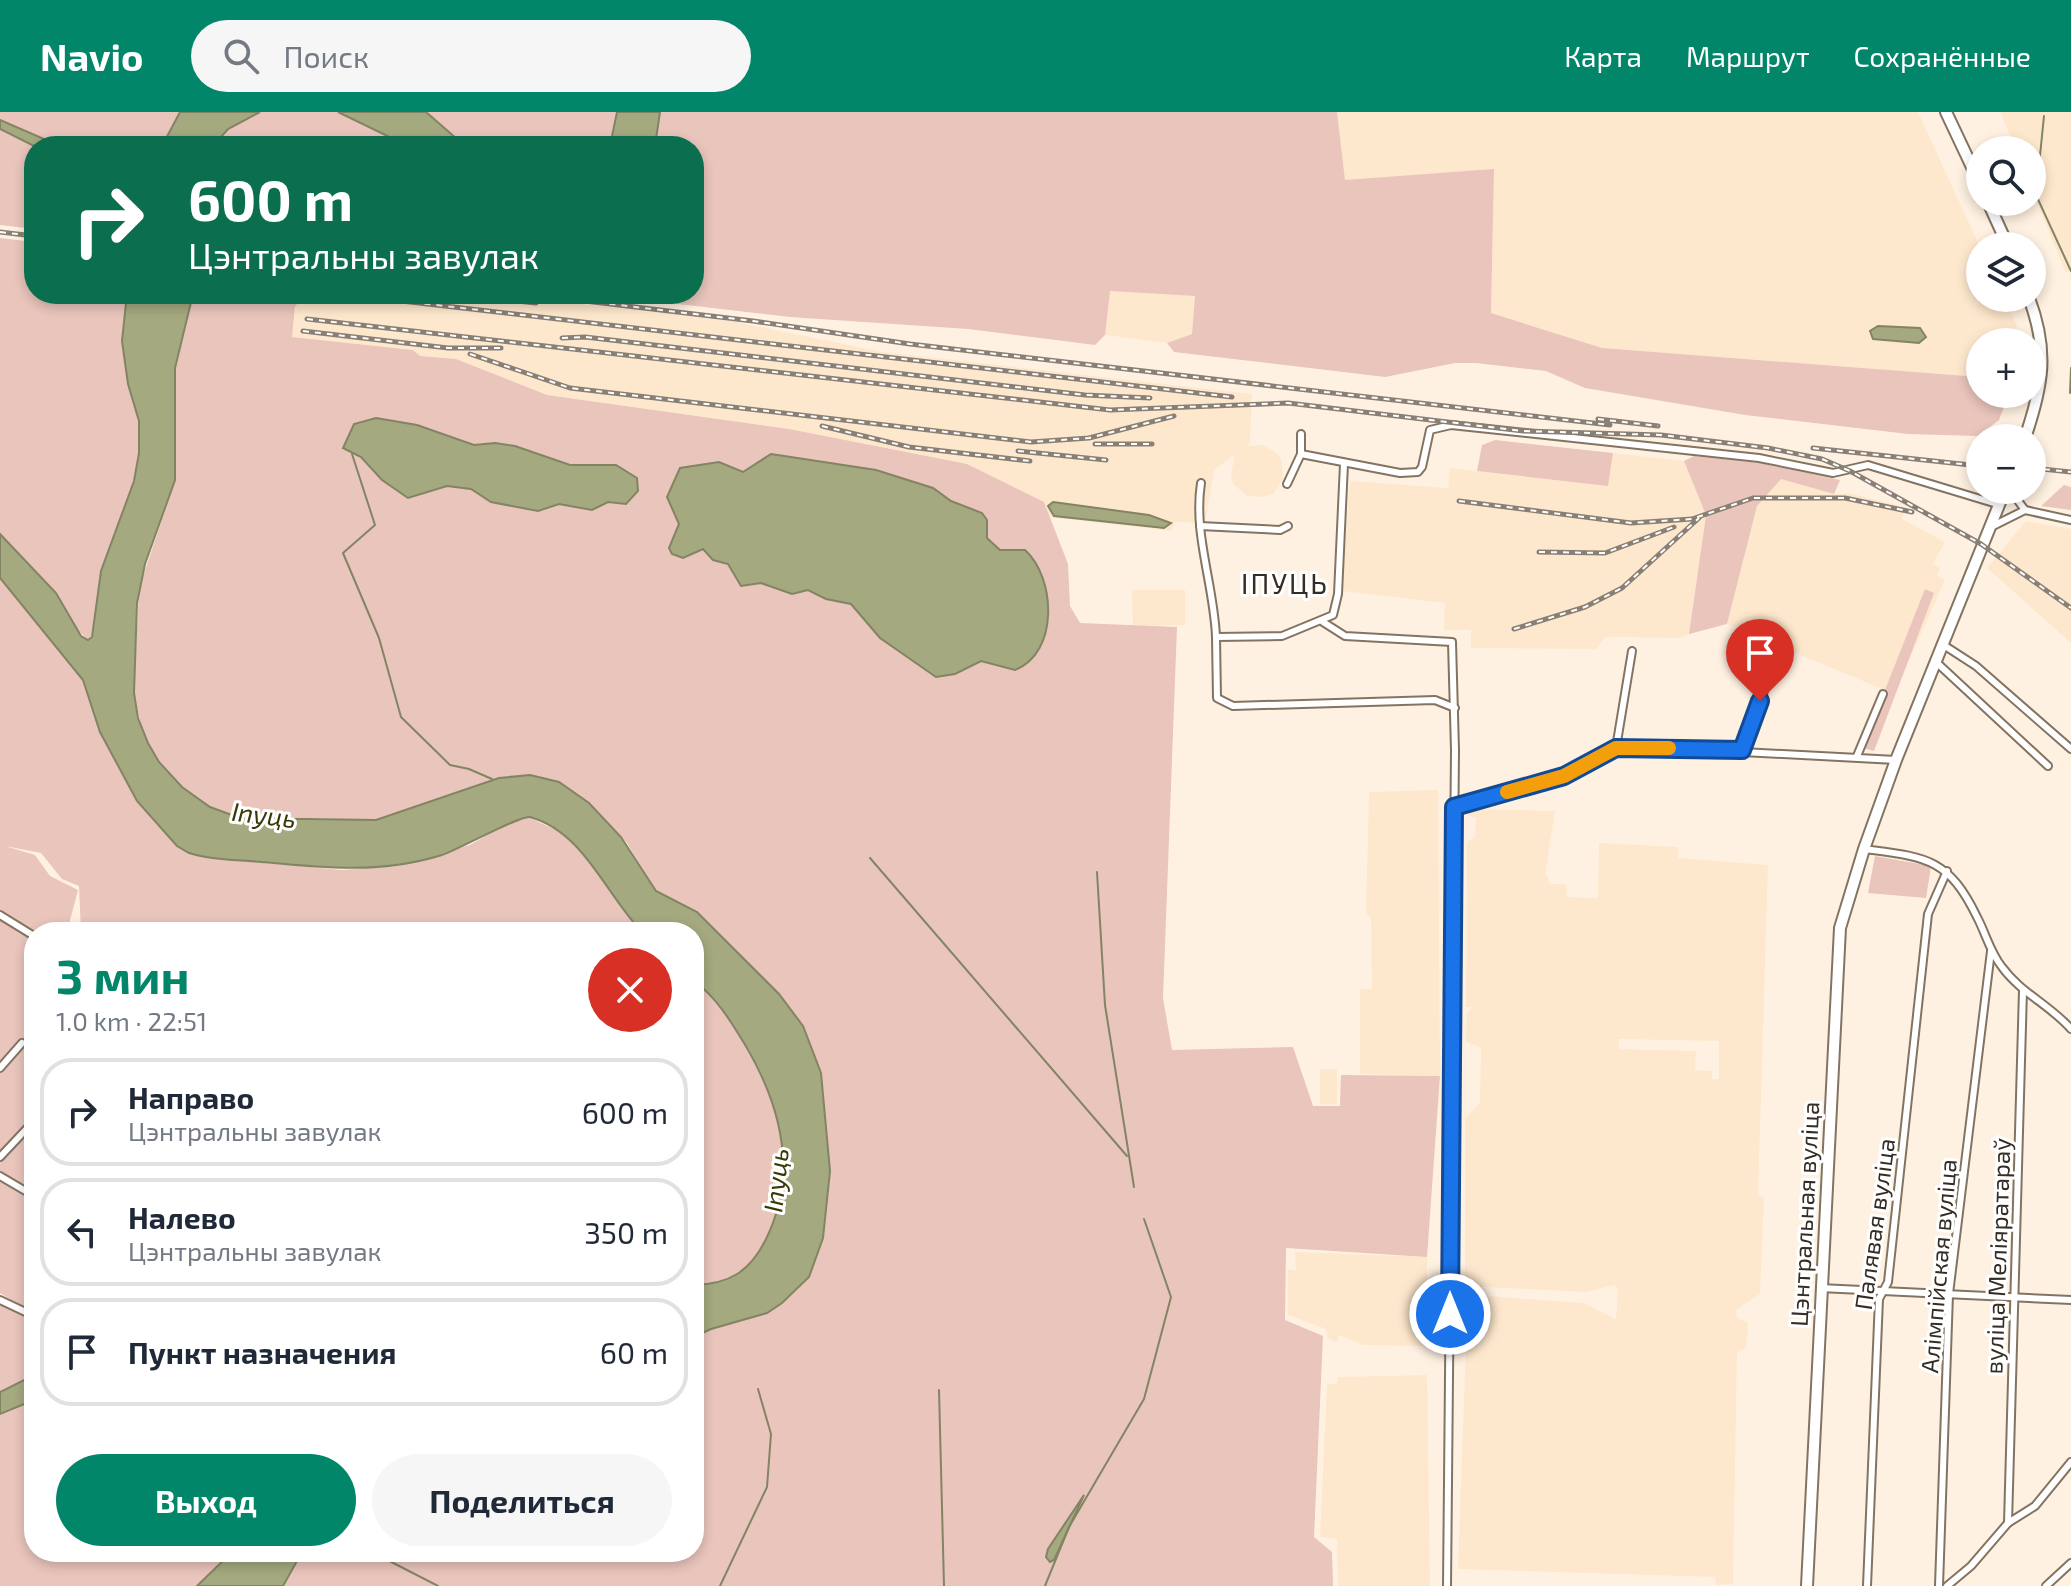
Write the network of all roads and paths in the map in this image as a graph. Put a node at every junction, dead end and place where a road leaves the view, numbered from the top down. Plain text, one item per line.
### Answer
1 (1946, 112) edge
2 (1966, 154) edge
3 (2034, 312) edge
4 (2029, 424) edge
5 (1301, 434) dead end
6 (1301, 454) junction
7 (1344, 464) junction
8 (1201, 483) dead end
9 (1287, 484) dead end
10 (1966, 495) edge
11 (1997, 504) edge
12 (2020, 504) edge
13 (2025, 510) junction
14 (2071, 520) edge
15 (1200, 526) junction
16 (1288, 526) dead end
17 (1986, 530) junction
18 (1323, 622) junction
19 (1216, 637) junction
20 (1942, 644) junction
21 (1632, 651) dead end
22 (1779, 651) dead end
23 (1935, 661) junction
24 (1883, 694) dead end
25 (1455, 708) junction
26 (1616, 748) junction
27 (2071, 749) edge
28 (1742, 750) junction
29 (1857, 756) junction
30 (1896, 760) junction
31 (2048, 766) dead end
32 (1454, 807) junction
33 (1864, 849) junction
34 (1947, 871) junction
35 (0, 915) edge
36 (24, 930) edge
37 (1991, 951) junction
38 (2023, 990) junction
39 (2071, 1029) edge
40 (22, 1043) dead end
41 (0, 1068) edge
42 (24, 1132) edge
43 (0, 1157) edge
44 (0, 1176) edge
45 (24, 1190) edge
46 (1820, 1288) junction
47 (1882, 1293) junction
48 (1949, 1294) junction
49 (2014, 1295) junction
50 (0, 1300) edge
51 (2071, 1300) edge
52 (24, 1311) edge
53 (2071, 1462) edge
54 (2008, 1523) junction
55 (2071, 1563) edge
56 (1447, 1586) edge
57 (1807, 1586) edge
58 (1867, 1586) edge
59 (1939, 1586) edge
60 (1947, 1586) edge
61 (2046, 1586) edge

1 - 2 main road
3 - 4 main road
5 - 6 street
6 - 7 street
6 - 9 street
7 - 10 street
7 - 18 street
8 - 15 street
11 - 17 main road, Цэнтральная вуліца
12 - 13 street
13 - 14 street
13 - 17 street
15 - 16 street
15 - 19 street
17 - 20 main road, Цэнтральная вуліца
18 - 19 street
18 - 25 street
19 - 25 street
20 - 23 main road, Цэнтральная вуліца
20 - 27 street
21 - 26 street
22 - 28 street
23 - 30 main road, Цэнтральная вуліца
23 - 31 street
24 - 29 street
25 - 32 street
26 - 28 street
26 - 32 street
28 - 29 street
29 - 30 street
30 - 33 main road, Цэнтральная вуліца
32 - 56 street
33 - 34 street
33 - 46 main road, Цэнтральная вуліца
34 - 37 street
34 - 47 street, Палявая вуліца
35 - 36 street
37 - 38 street
37 - 48 street, Алімпійская вуліца
38 - 39 street
38 - 49 street, вуліца Меліяратараў
40 - 41 street
42 - 43 street
44 - 45 street
46 - 47 street
46 - 57 main road, Цэнтральная вуліца
47 - 48 street
47 - 58 street, Палявая вуліца
48 - 49 street
48 - 59 street, Алімпійская вуліца
49 - 51 street
49 - 54 street, вуліца Меліяратараў
50 - 52 street
53 - 54 street
54 - 60 street
55 - 61 street

